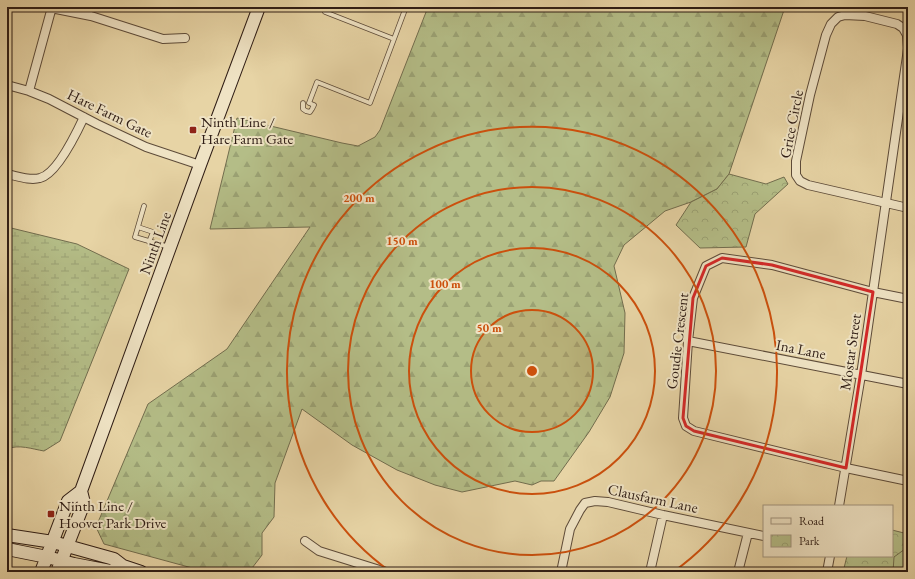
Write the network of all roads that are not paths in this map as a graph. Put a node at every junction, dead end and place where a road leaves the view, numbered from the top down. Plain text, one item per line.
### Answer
1 (50, 7) edge
2 (259, 7) edge
3 (406, 7) edge
4 (325, 12) dead end
5 (185, 38) dead end
6 (394, 39) junction
7 (908, 48) edge
8 (7, 85) edge
9 (29, 91) junction
10 (306, 102) dead end
11 (84, 117) junction
12 (200, 165) junction
13 (7, 174) edge
14 (886, 202) junction
15 (144, 206) dead end
16 (908, 208) edge
17 (138, 227) junction
18 (150, 242) junction
19 (170, 248) junction
20 (873, 292) junction
21 (908, 299) edge
22 (688, 341) junction
23 (861, 375) junction
24 (908, 384) edge
25 (846, 468) junction
26 (908, 481) edge
27 (81, 491) junction
28 (839, 505) edge
29 (663, 515) junction
30 (748, 532) junction
31 (7, 535) edge
32 (763, 536) edge
33 (305, 541) dead end
34 (53, 542) junction
35 (67, 546) junction
36 (7, 549) edge
37 (48, 557) junction
38 (830, 557) edge
39 (60, 566) edge
40 (122, 566) junction
41 (41, 572) edge
42 (141, 572) edge
43 (386, 572) edge
44 (561, 572) edge
45 (650, 572) edge
46 (738, 572) edge
47 (827, 572) edge

1 - 5 street
1 - 9 street
2 - 12 main road, Ninth Line
3 - 6 lane
4 - 6 lane
6 - 10 lane
7 - 14 street, Grice Circle
7 - 14 street, Grice Circle
8 - 9 street, Hare Farm Gate
9 - 11 street, Hare Farm Gate
11 - 12 street, Hare Farm Gate
11 - 13 street
12 - 19 main road, Ninth Line
14 - 16 street
14 - 20 street, Mostar Street
15 - 17 lane
17 - 18 lane
17 - 18 lane
18 - 19 lane
19 - 27 main road, Ninth Line
20 - 21 street, Goudie Crescent
20 - 22 street, Goudie Crescent
20 - 23 street, Mostar Street
22 - 23 street, Ina Lane
22 - 25 street, Goudie Crescent
23 - 24 street, Ina Lane
23 - 25 street, Mostar Street
25 - 26 street
25 - 28 street, Mostar Street
27 - 34 main road, Ninth Line
27 - 35 main road, Ninth Line
29 - 30 street, Clausfarm Lane
29 - 44 street, Clausfarm Lane
29 - 45 street
30 - 32 street, Clausfarm Lane
30 - 46 street
31 - 34 main road
33 - 43 street
34 - 35 main road
34 - 37 main road, Ninth Line
35 - 39 main road, Ninth Line
35 - 40 main road
36 - 37 main road
37 - 39 main road
37 - 41 main road, Ninth Line
38 - 47 street
39 - 40 main road
40 - 42 main road

